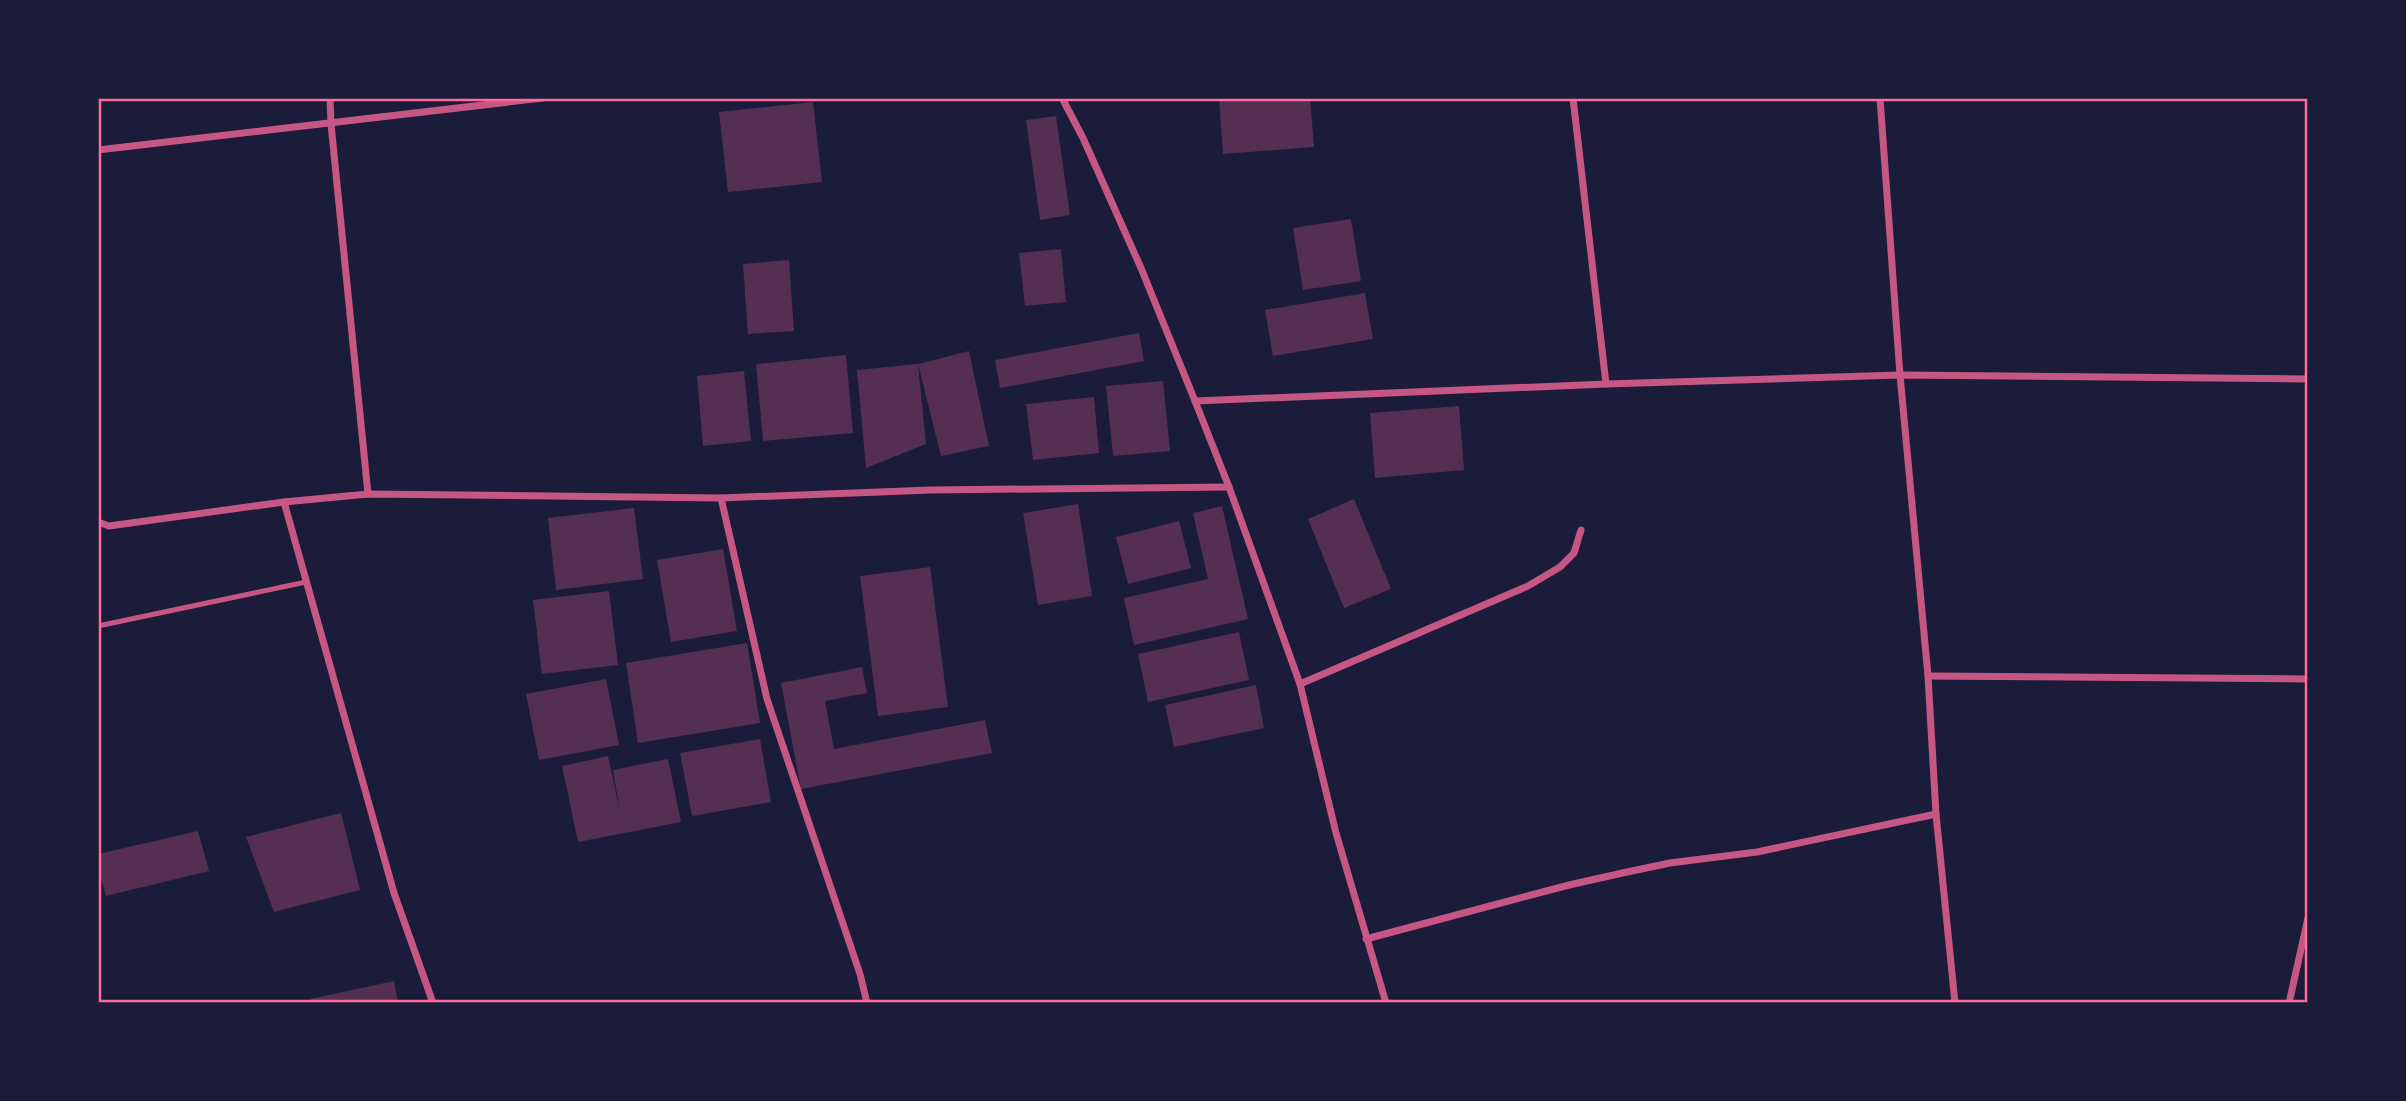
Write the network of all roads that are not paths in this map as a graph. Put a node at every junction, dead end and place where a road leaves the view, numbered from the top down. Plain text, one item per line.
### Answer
1 (330, 98) edge
2 (543, 98) edge
3 (1062, 98) edge
4 (1573, 98) edge
5 (1880, 98) edge
6 (331, 124) junction
7 (98, 150) edge
8 (1900, 375) junction
9 (2308, 379) edge
10 (1605, 384) junction
11 (1195, 401) junction
12 (1229, 487) junction
13 (368, 494) junction
14 (720, 498) junction
15 (284, 502) junction
16 (98, 522) edge
17 (1581, 530) dead end
18 (306, 582) junction
19 (98, 626) edge
20 (1928, 676) junction
21 (2308, 679) edge
22 (1300, 684) junction
23 (1936, 814) junction
24 (2308, 918) edge
25 (1366, 939) junction
26 (433, 1003) edge
27 (867, 1003) edge
28 (1386, 1003) edge
29 (1955, 1003) edge
30 (2289, 1003) edge

1 - 6 street
2 - 6 street
3 - 11 street
4 - 10 street
5 - 8 street
6 - 7 street
6 - 13 street
8 - 9 street
8 - 10 street
8 - 20 street
10 - 11 street
11 - 12 street
12 - 14 street
12 - 22 street
13 - 14 street
13 - 15 street
14 - 27 street
15 - 16 street
15 - 18 street
17 - 22 street
18 - 19 lane
18 - 26 street
20 - 21 street
20 - 23 street
22 - 25 street
23 - 25 street
23 - 29 street
24 - 30 street
25 - 28 street

